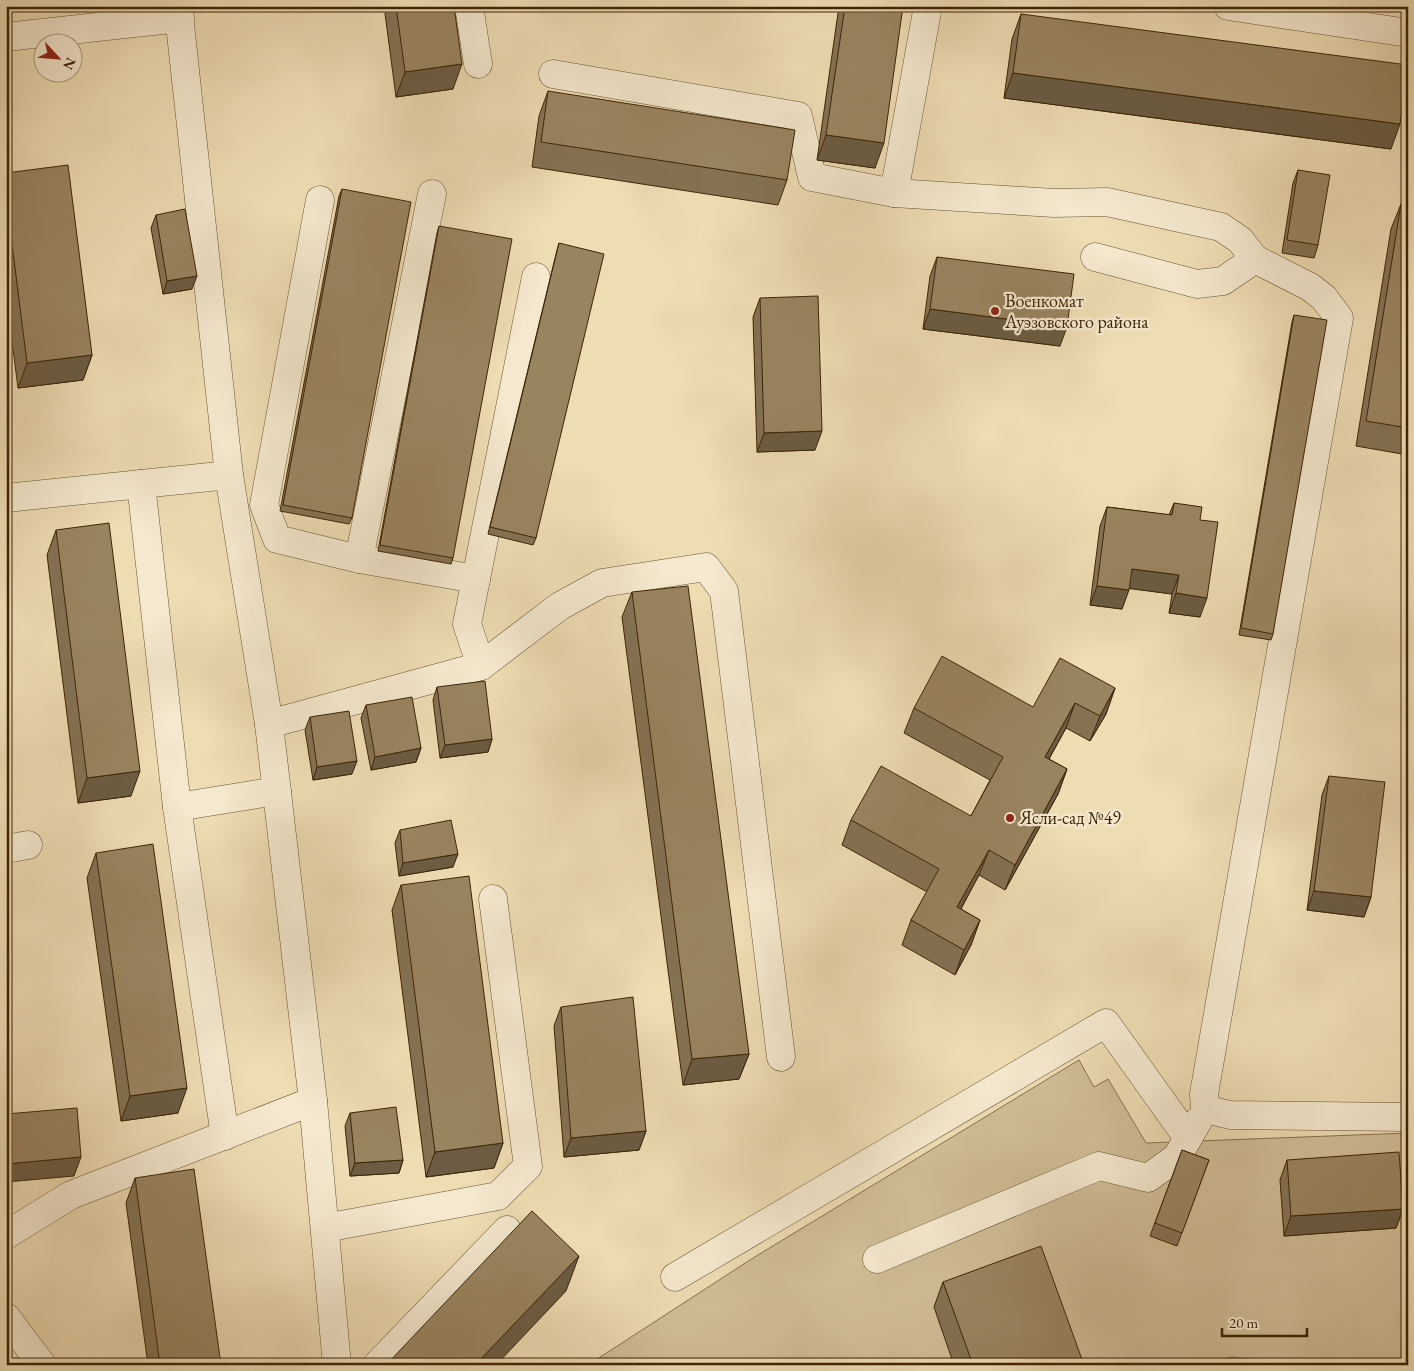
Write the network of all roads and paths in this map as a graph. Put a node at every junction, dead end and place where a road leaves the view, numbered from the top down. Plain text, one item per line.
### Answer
1 (469, 6) edge
2 (928, 6) edge
3 (1228, 6) edge
4 (179, 12) edge
5 (1350, 15) edge
6 (1408, 33) edge
7 (6, 37) edge
8 (478, 64) dead end
9 (553, 74) dead end
10 (894, 193) junction
11 (432, 194) dead end
12 (320, 200) dead end
13 (1095, 257) dead end
14 (1255, 259) junction
15 (536, 277) dead end
16 (229, 475) junction
17 (141, 484) junction
18 (6, 498) edge
19 (359, 559) junction
20 (476, 579) junction
21 (481, 666) junction
22 (269, 724) junction
23 (277, 792) junction
24 (177, 807) junction
25 (493, 899) dead end
26 (781, 1057) dead end
27 (314, 1102) junction
28 (1206, 1109) junction
29 (1408, 1117) edge
30 (225, 1136) junction
31 (1188, 1138) junction
32 (325, 1228) junction
33 (507, 1230) dead end
34 (6, 1235) edge
35 (877, 1259) dead end
36 (675, 1277) dead end
37 (6, 1317) edge
38 (42, 1365) edge
39 (337, 1365) edge
40 (378, 1365) edge

1 - 8 street
2 - 10 street
3 - 5 street
4 - 7 street
4 - 16 street
5 - 6 street
9 - 10 street
10 - 14 street
11 - 19 street
12 - 19 street
13 - 14 street
14 - 28 street
15 - 20 street
16 - 17 street
16 - 22 street
17 - 18 street
17 - 24 street
19 - 20 street
20 - 21 street
21 - 22 street
21 - 26 street
22 - 23 street
23 - 24 street
23 - 27 street
24 - 30 street
25 - 32 street
27 - 30 street
27 - 32 street
28 - 29 street
28 - 31 street
30 - 34 street
31 - 35 street
31 - 36 street
32 - 39 street
33 - 40 street
37 - 38 street

